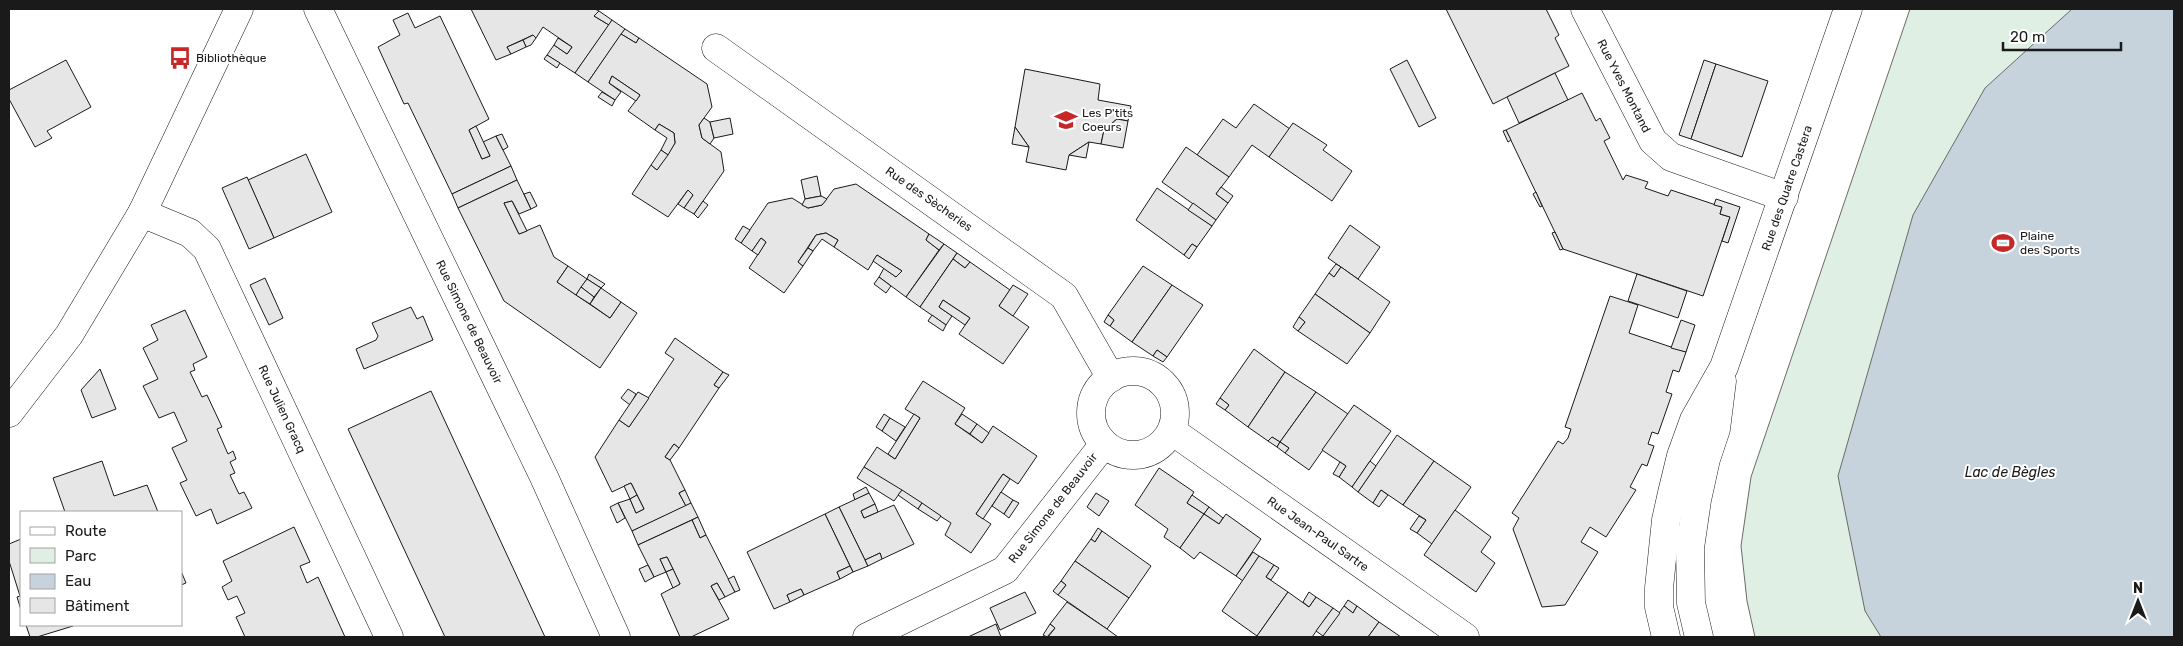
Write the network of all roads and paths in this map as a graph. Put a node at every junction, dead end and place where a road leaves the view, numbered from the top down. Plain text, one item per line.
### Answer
1 (239, 9) edge
2 (318, 9) edge
3 (1585, 9) edge
4 (1848, 9) edge
5 (716, 48) dead end
6 (1784, 197) junction
7 (142, 213) junction
8 (1724, 367) junction
9 (1111, 378) junction
10 (9, 413) edge
11 (1172, 431) junction
12 (1104, 444) junction
13 (874, 636) edge
14 (389, 637) edge
15 (616, 637) edge
16 (1465, 637) edge
17 (1666, 637) edge
18 (1696, 637) edge

1 - 7 street
2 - 15 street, Rue Simone de Beauvoir
3 - 6 street, Rue Yves Montand
4 - 6 street, Rue des Quatre Castera
5 - 9 street, Rue des Sècheries
6 - 8 street, Rue des Quatre Castera
7 - 10 street
7 - 14 street, Rue Julien Gracq
8 - 17 street, Rue des Quatre Castera
8 - 18 street, Rue des Quatre Castera
9 - 11 street
9 - 12 street
11 - 12 street
11 - 16 street, Rue Jean-Paul Sartre
12 - 13 street, Rue Simone de Beauvoir

